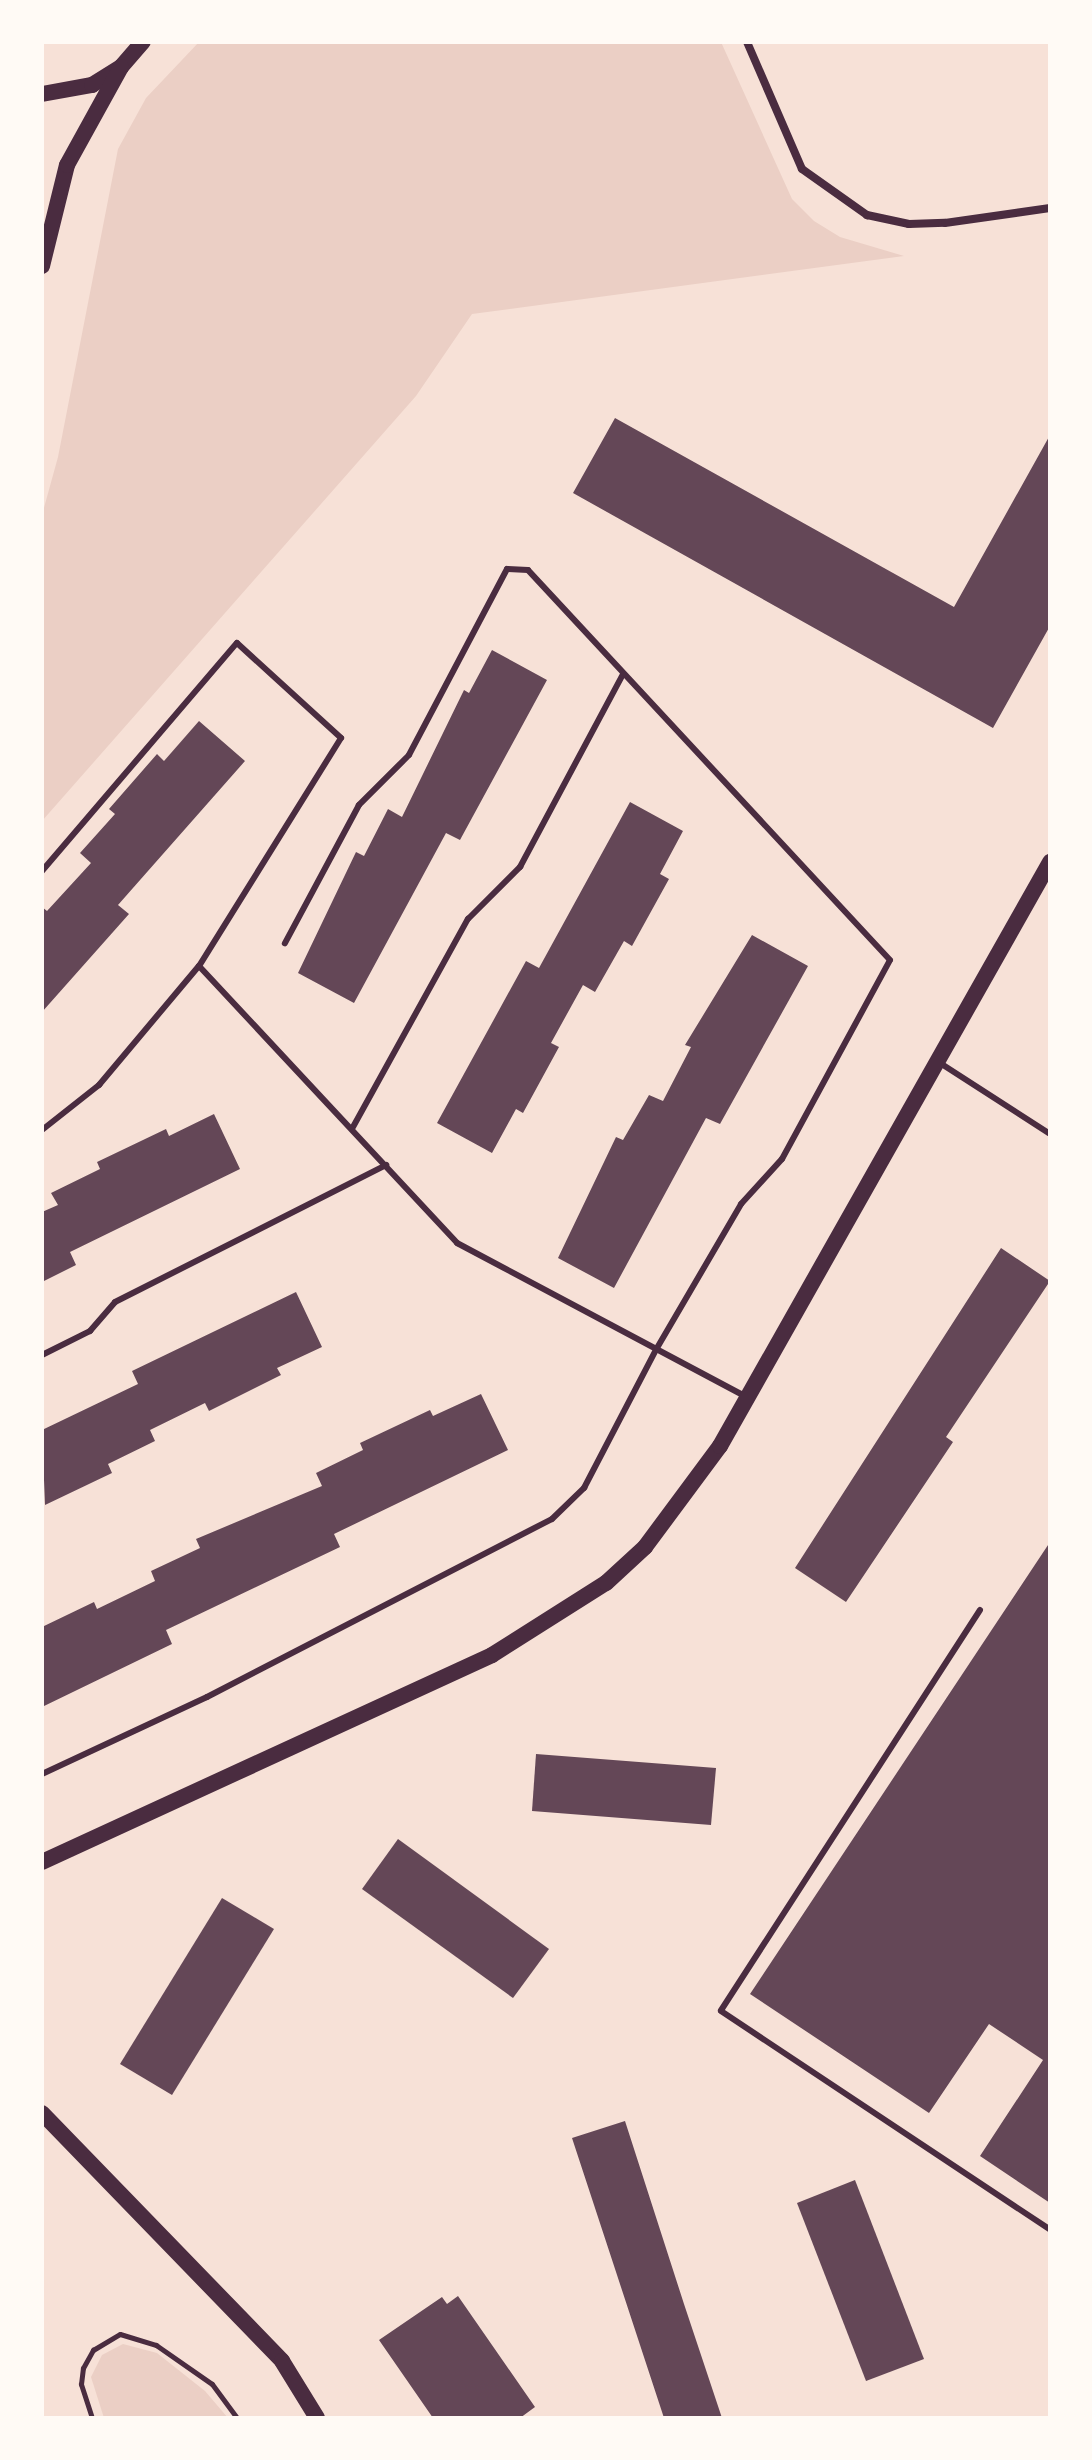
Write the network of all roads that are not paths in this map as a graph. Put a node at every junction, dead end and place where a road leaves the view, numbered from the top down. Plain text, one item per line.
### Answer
1 (747, 42) edge
2 (143, 43) edge
3 (121, 67) junction
4 (42, 94) edge
5 (1050, 208) edge
6 (42, 266) edge
7 (623, 674) junction
8 (1050, 862) edge
9 (42, 871) edge
10 (285, 943) dead end
11 (199, 966) junction
12 (937, 1061) junction
13 (353, 1127) junction
14 (42, 1130) edge
15 (1050, 1134) edge
16 (386, 1165) junction
17 (657, 1348) junction
18 (42, 1355) edge
19 (747, 1397) junction
20 (980, 1610) dead end
21 (42, 1774) edge
22 (42, 1862) edge
23 (42, 2113) edge
24 (1050, 2230) edge
25 (317, 2418) edge

1 - 5 street
2 - 3 main road
3 - 4 main road
3 - 6 main road
7 - 10 lane
7 - 13 lane
7 - 17 lane
8 - 12 main road
9 - 11 lane
11 - 13 lane
11 - 14 lane
12 - 15 lane
12 - 19 main road
13 - 16 lane
16 - 17 lane
16 - 18 lane
17 - 19 lane
17 - 21 lane
19 - 22 main road
20 - 24 lane
23 - 25 main road

